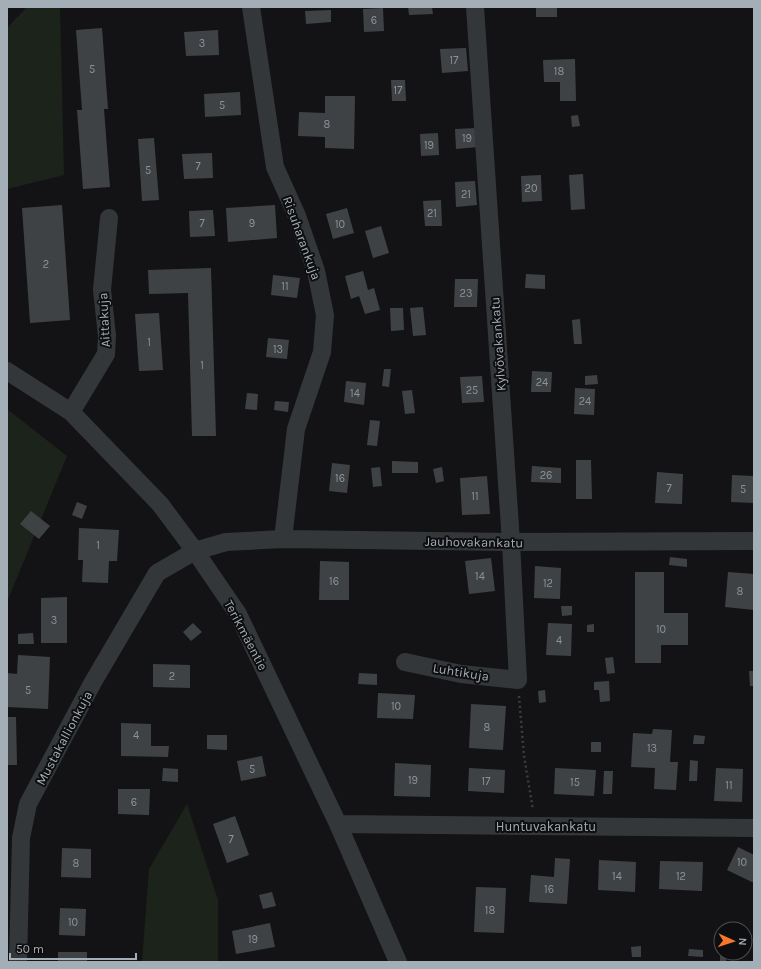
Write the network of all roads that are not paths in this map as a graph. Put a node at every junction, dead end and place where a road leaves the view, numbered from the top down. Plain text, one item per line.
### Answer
1 (251, 7) edge
2 (475, 7) edge
3 (109, 218) dead end
4 (7, 371) edge
5 (71, 412) junction
6 (283, 539) junction
7 (754, 541) edge
8 (511, 542) junction
9 (195, 551) junction
10 (405, 662) dead end
11 (518, 680) joint
12 (338, 824) junction
13 (754, 828) edge
14 (18, 962) edge
15 (398, 962) edge

1 - 6 street, Risuharankuja
2 - 8 street, Kylvövakankatu
3 - 5 street, Aittakuja
4 - 5 street, Terikmäentie
5 - 9 street, Terikmäentie
6 - 8 street, Jauhovakankatu
6 - 9 street, Jauhovakankatu
7 - 8 street, Jauhovakankatu
8 - 11 street, Kylvövakankatu
9 - 12 street, Terikmäentie
9 - 14 street, Mustakallionkuja
10 - 11 street, Luhtikuja
12 - 13 street, Huntuvakankatu
12 - 15 street, Terikmäentie

